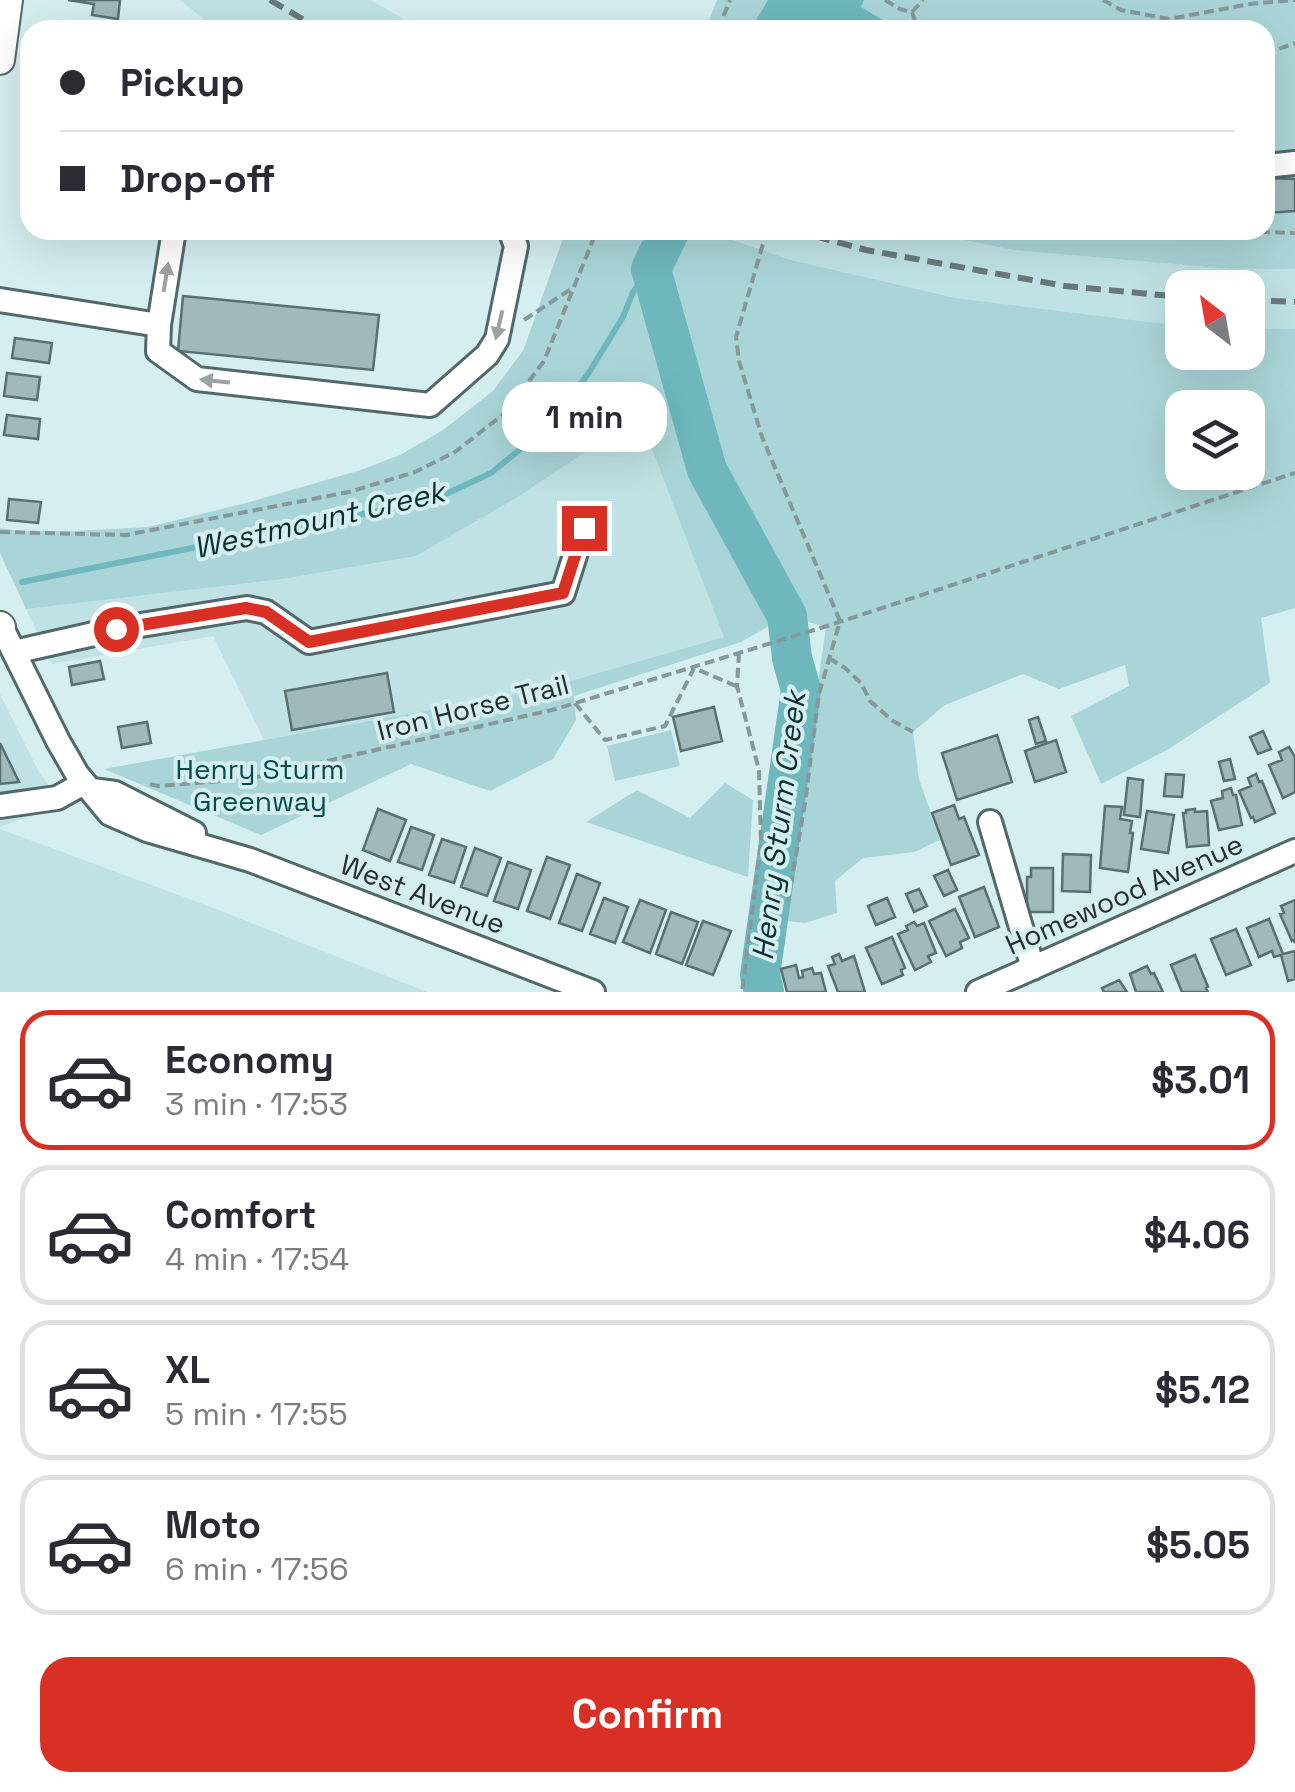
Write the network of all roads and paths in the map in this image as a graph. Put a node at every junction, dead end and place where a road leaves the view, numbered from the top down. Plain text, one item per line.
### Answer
1 (8, 0) edge
2 (885, 0) edge
3 (923, 0) edge
4 (1103, 0) edge
5 (1295, 0) edge
6 (912, 12) junction
7 (915, 20) edge
8 (0, 60) edge
9 (172, 240) edge
10 (514, 240) edge
11 (593, 240) edge
12 (764, 240) edge
13 (574, 286) junction
14 (0, 300) edge
15 (158, 325) junction
16 (497, 339) junction
17 (1295, 473) edge
18 (584, 528) dead end
19 (0, 532) edge
20 (840, 621) junction
21 (4, 632) edge
22 (739, 653) junction
23 (830, 658) junction
24 (694, 668) junction
25 (737, 686) junction
26 (574, 704) junction
27 (913, 732) dead end
28 (88, 786) junction
29 (145, 786) dead end
30 (0, 806) edge
31 (990, 822) dead end
32 (1295, 851) edge
33 (788, 902) dead end
34 (1032, 968) junction
35 (592, 992) edge
36 (742, 992) edge
37 (978, 992) edge

1 - 8 main road
2 - 6 path
3 - 6 path
4 - 5 path
6 - 7 path
15 -> 9 street
10 -> 16 street
11 - 13 path
12 - 20 path
13 - 16 path
13 - 19 path
14 - 15 street
16 -> 15 street
17 - 20 path
18 - 21 street
20 - 22 path, Iron Horse Trail
20 - 23 path
21 - 28 street, West Avenue
22 - 24 path, Iron Horse Trail
22 - 25 path
23 - 27 path
23 - 33 path
24 - 25 path
24 - 26 path, Iron Horse Trail
24 - 26 path
25 - 36 path
26 - 29 path, Iron Horse Trail
28 - 30 street
28 - 35 street, West Avenue
31 - 34 street
32 - 34 street, Homewood Avenue
34 - 37 street, Homewood Avenue

